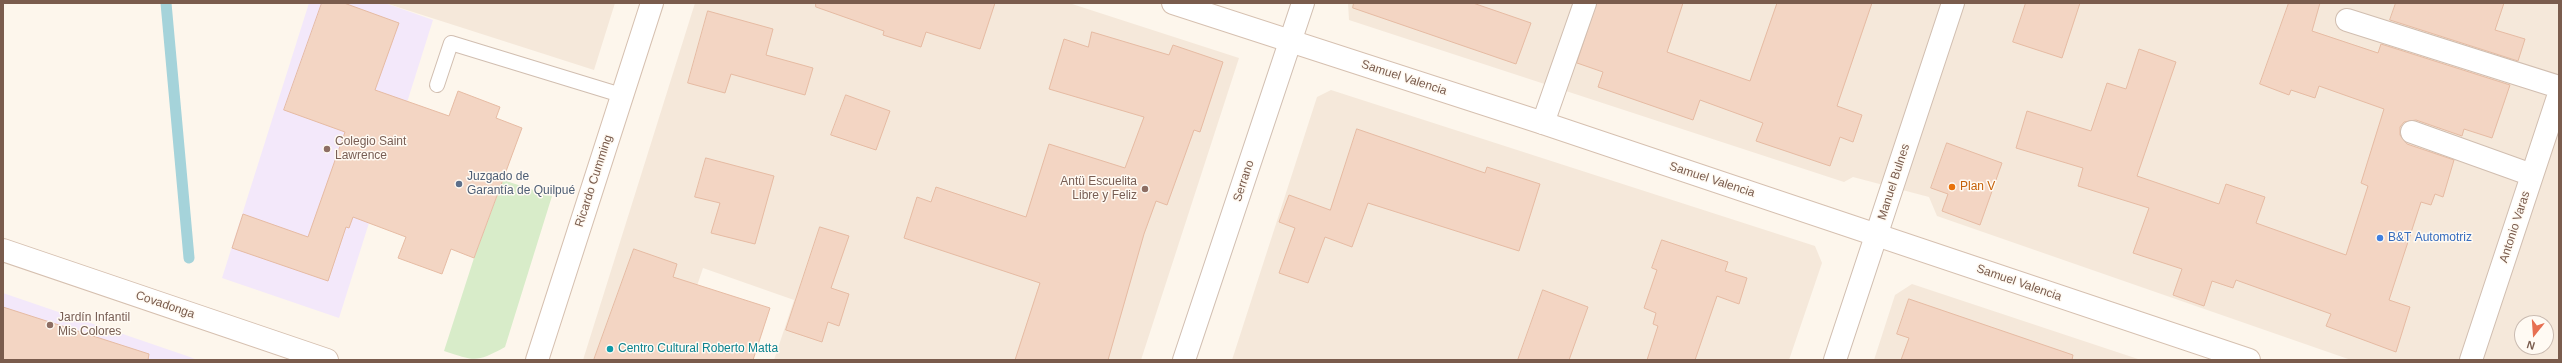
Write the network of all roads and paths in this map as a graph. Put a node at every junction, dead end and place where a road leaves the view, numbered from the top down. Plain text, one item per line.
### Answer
1 (652, 3) edge
2 (1173, 3) edge
3 (1303, 3) edge
4 (1585, 3) edge
5 (1953, 3) edge
6 (2346, 20) dead end
7 (1291, 42) junction
8 (438, 85) dead end
9 (2559, 87) edge
10 (2559, 94) edge
11 (621, 95) junction
12 (1542, 123) junction
13 (2412, 132) dead end
14 (2532, 175) junction
15 (1877, 235) junction
16 (3, 250) edge
17 (327, 360) edge
18 (537, 360) edge
19 (1184, 360) edge
20 (1835, 360) edge
21 (2249, 360) edge
22 (2472, 360) edge

1 - 11 main road, Ricardo Cumming
2 - 7 main road, Samuel Valencia
3 - 7 main road, Serrano
4 - 12 main road
5 - 15 main road, Manuel Bulnes
6 - 9 main road
7 - 12 main road, Samuel Valencia
7 - 19 main road, Serrano
8 - 11 lane
10 - 14 main road, Antonio Varas
11 - 18 main road, Ricardo Cumming
12 - 15 main road, Samuel Valencia
13 - 14 main road
14 - 22 main road, Antonio Varas
15 - 20 main road, Manuel Bulnes
15 - 21 main road, Samuel Valencia
16 - 17 main road, Covadonga

